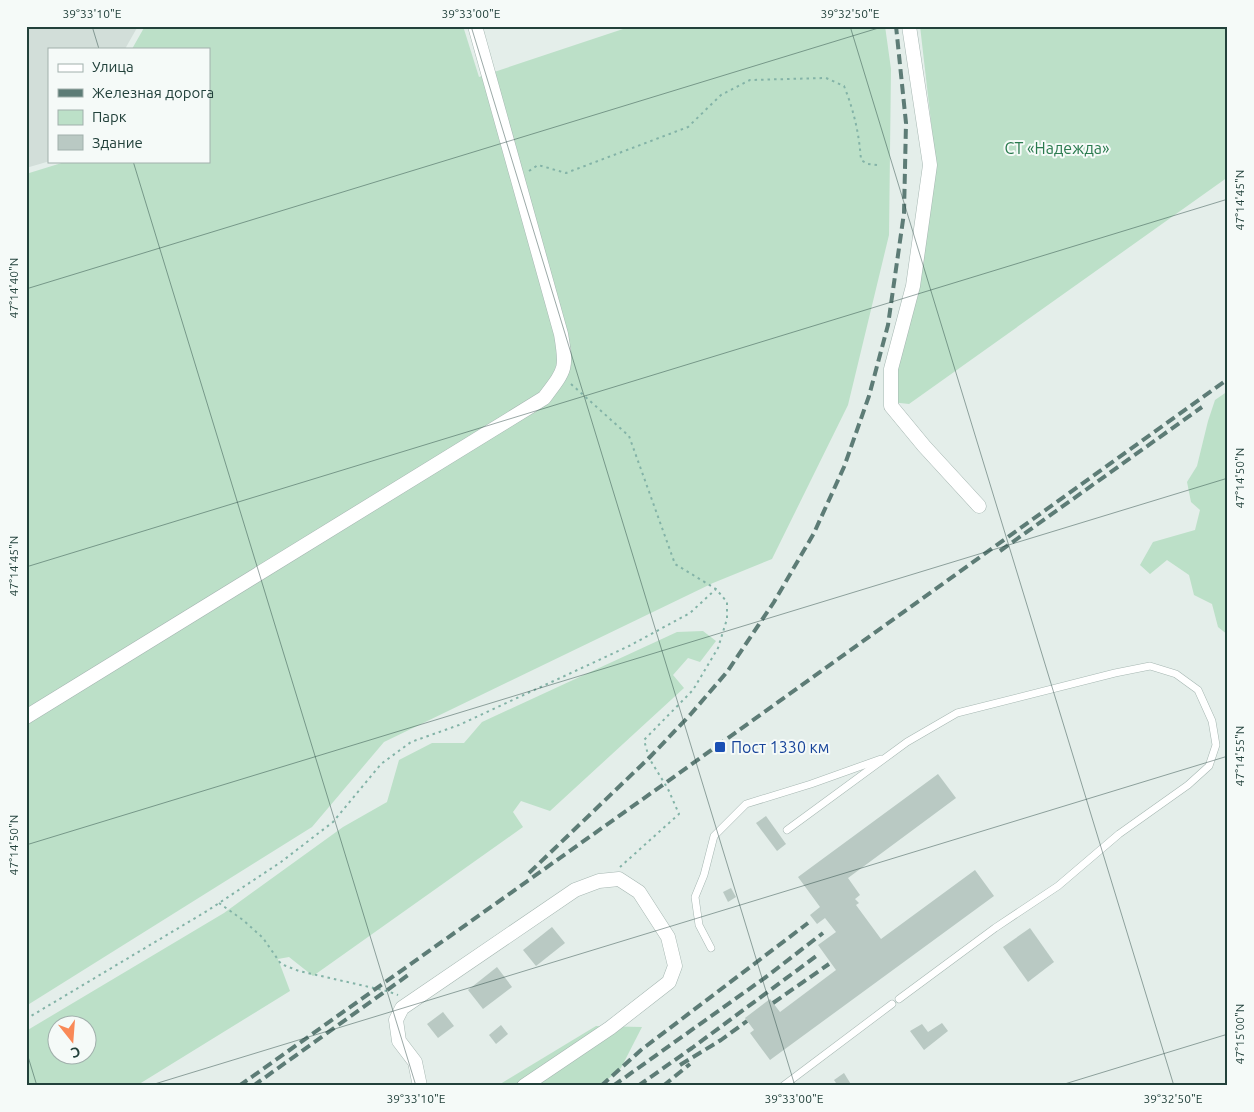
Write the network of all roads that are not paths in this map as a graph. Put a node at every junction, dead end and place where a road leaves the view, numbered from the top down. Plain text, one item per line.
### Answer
1 (475, 26) edge
2 (909, 26) edge
3 (980, 506) dead end
4 (26, 717) edge
5 (889, 756) junction
6 (788, 830) dead end
7 (711, 948) dead end
8 (899, 999) dead end
9 (892, 1004) dead end
10 (420, 1086) edge
11 (524, 1086) edge
12 (783, 1086) edge

1 - 4 street
2 - 3 street
5 - 6 lane
5 - 7 lane
5 - 8 lane
9 - 12 lane
10 - 11 street

